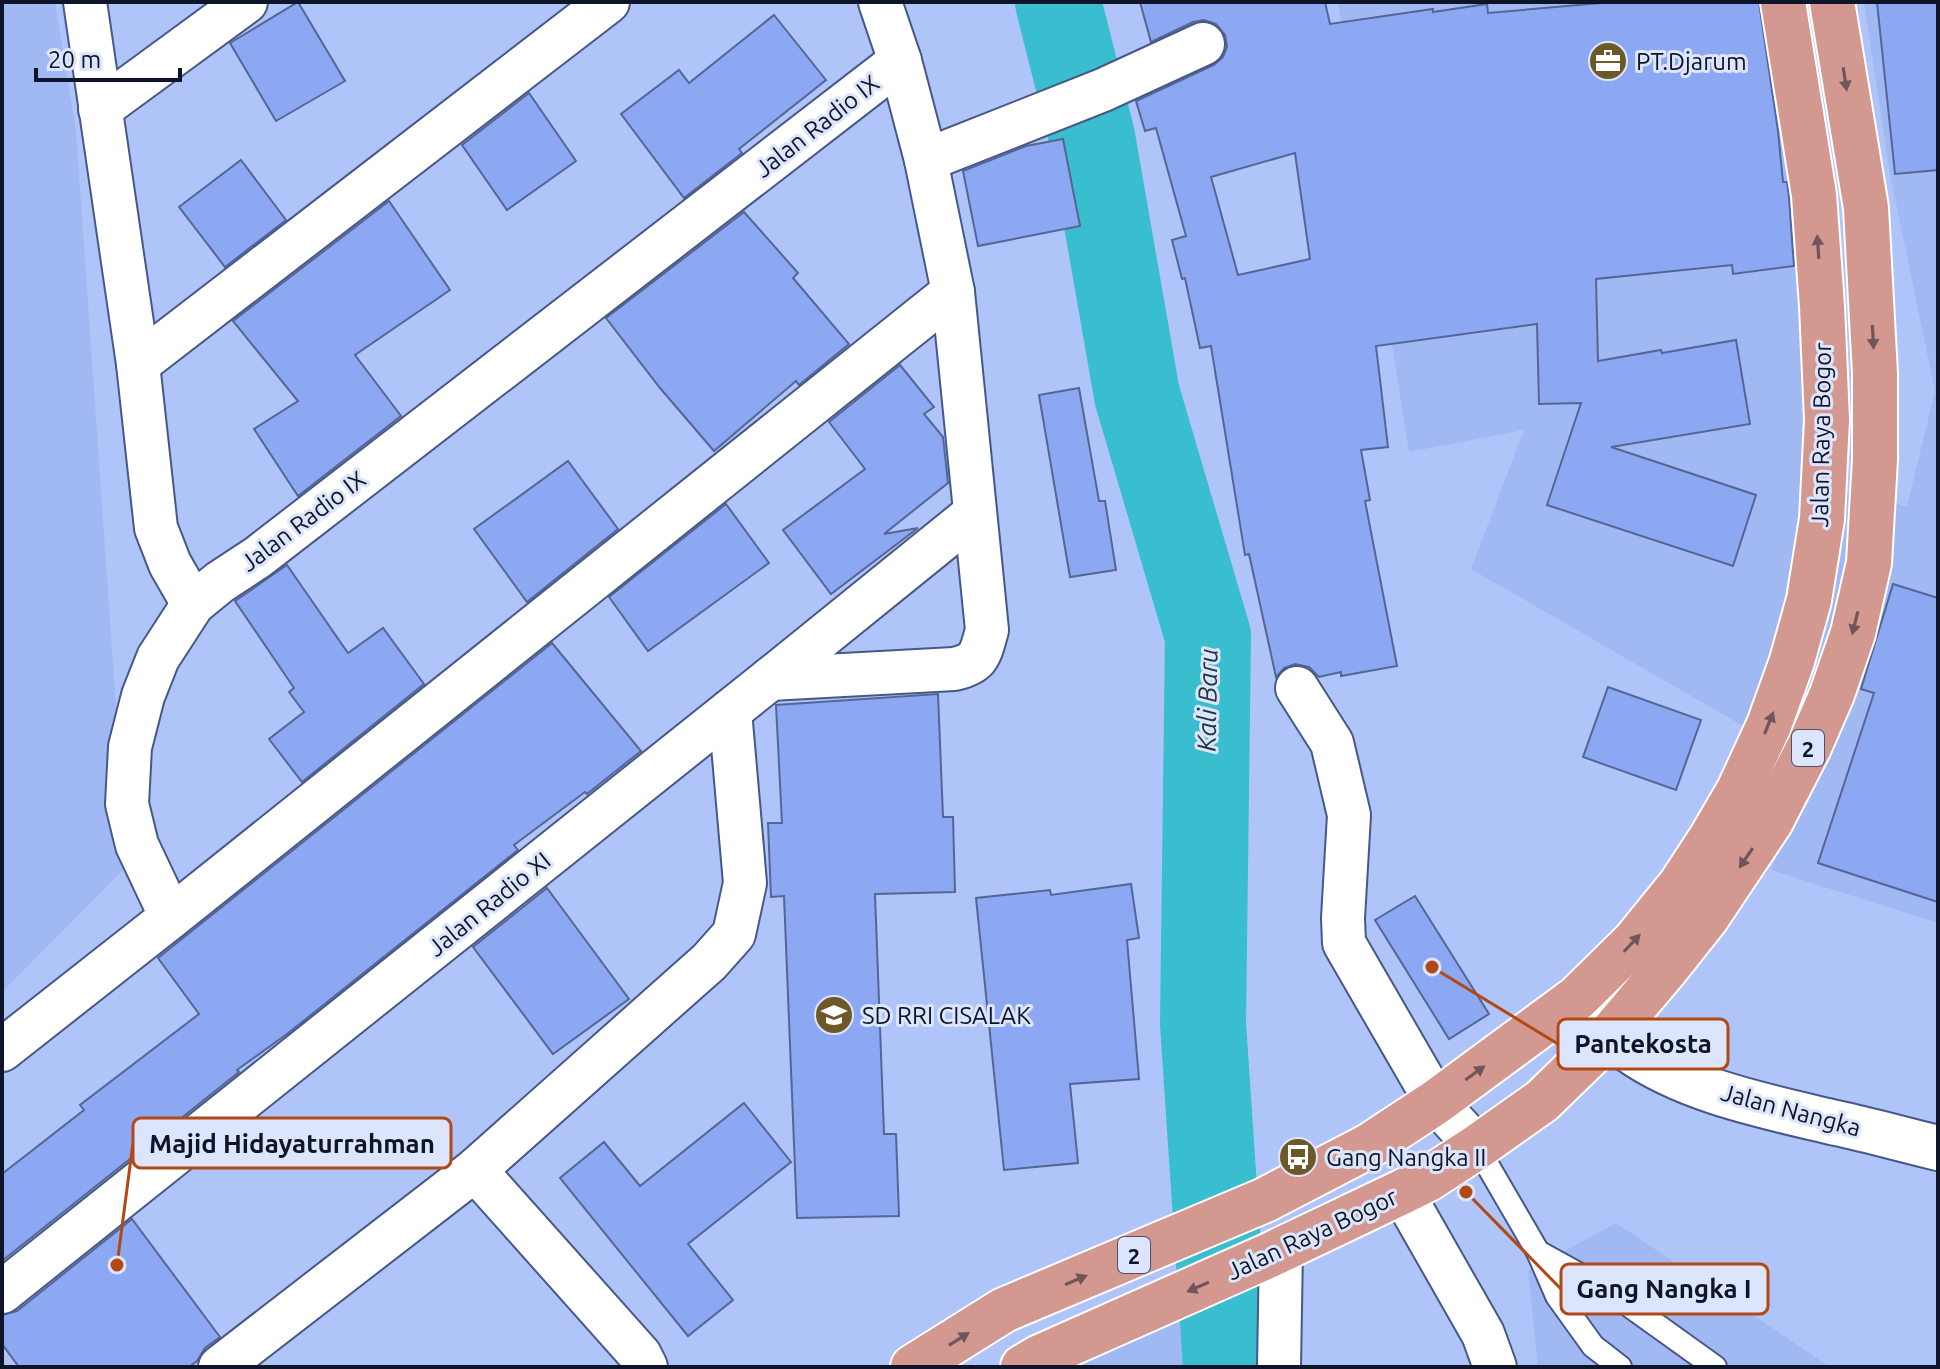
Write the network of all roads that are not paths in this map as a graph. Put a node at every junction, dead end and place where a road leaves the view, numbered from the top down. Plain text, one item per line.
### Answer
1 (85, 2) edge
2 (246, 2) edge
3 (608, 2) edge
4 (880, 2) edge
5 (1783, 2) edge
6 (1832, 2) edge
7 (1203, 44) dead end
8 (900, 61) junction
9 (100, 109) junction
10 (926, 160) junction
11 (953, 292) junction
12 (138, 364) junction
13 (974, 514) junction
14 (1818, 552) junction
15 (1869, 563) junction
16 (193, 604) junction
17 (770, 679) junction
18 (1297, 688) dead end
19 (730, 711) junction
20 (171, 917) junction
21 (1577, 998) junction
22 (1610, 1035) junction
23 (2, 1050) edge
24 (1436, 1102) junction
25 (1477, 1147) junction
26 (1938, 1148) edge
27 (475, 1170) junction
28 (1402, 1192) junction
29 (1538, 1252) junction
30 (1275, 1253) junction
31 (2, 1292) edge
32 (1031, 1362) edge
33 (220, 1367) edge
34 (646, 1367) edge
35 (913, 1367) edge
36 (1279, 1367) edge
37 (1495, 1367) edge
38 (1620, 1367) edge
39 (1715, 1367) edge

1 - 9 street
2 - 9 street
3 - 12 street
4 - 8 street
14 -> 5 highway, Jalan Raya Bogor / 2
6 -> 15 highway, Jalan Raya Bogor / 2
7 - 10 street
8 - 10 street
8 - 16 street, Jalan Radio IX
9 - 12 street
10 - 11 street
11 - 13 street
11 - 20 street
12 - 16 street
13 - 17 street, Jalan Radio XI
13 - 17 street
14 - 15 lane
21 -> 14 highway, Jalan Raya Bogor / 2
15 -> 22 highway, Jalan Raya Bogor / 2
16 - 20 street, Jalan Radio IX
17 - 19 street, Jalan Radio XI
18 - 24 street
19 - 27 street
19 - 31 street, Jalan Radio XI
20 - 23 street
21 - 22 street, Jalan Nangka
24 -> 21 highway, Jalan Raya Bogor / 2
22 - 25 highway, Jalan Raya Bogor / 2
22 - 26 street, Jalan Nangka
24 - 25 street
35 -> 24 highway, Jalan Raya Bogor / 2
25 - 28 highway, Jalan Raya Bogor / 2
25 - 29 lane
27 - 33 street
27 - 34 street
28 - 30 highway, Jalan Raya Bogor / 2
28 - 37 street
29 - 38 lane
29 - 39 lane
30 -> 32 highway, Jalan Raya Bogor / 2
30 - 36 street

